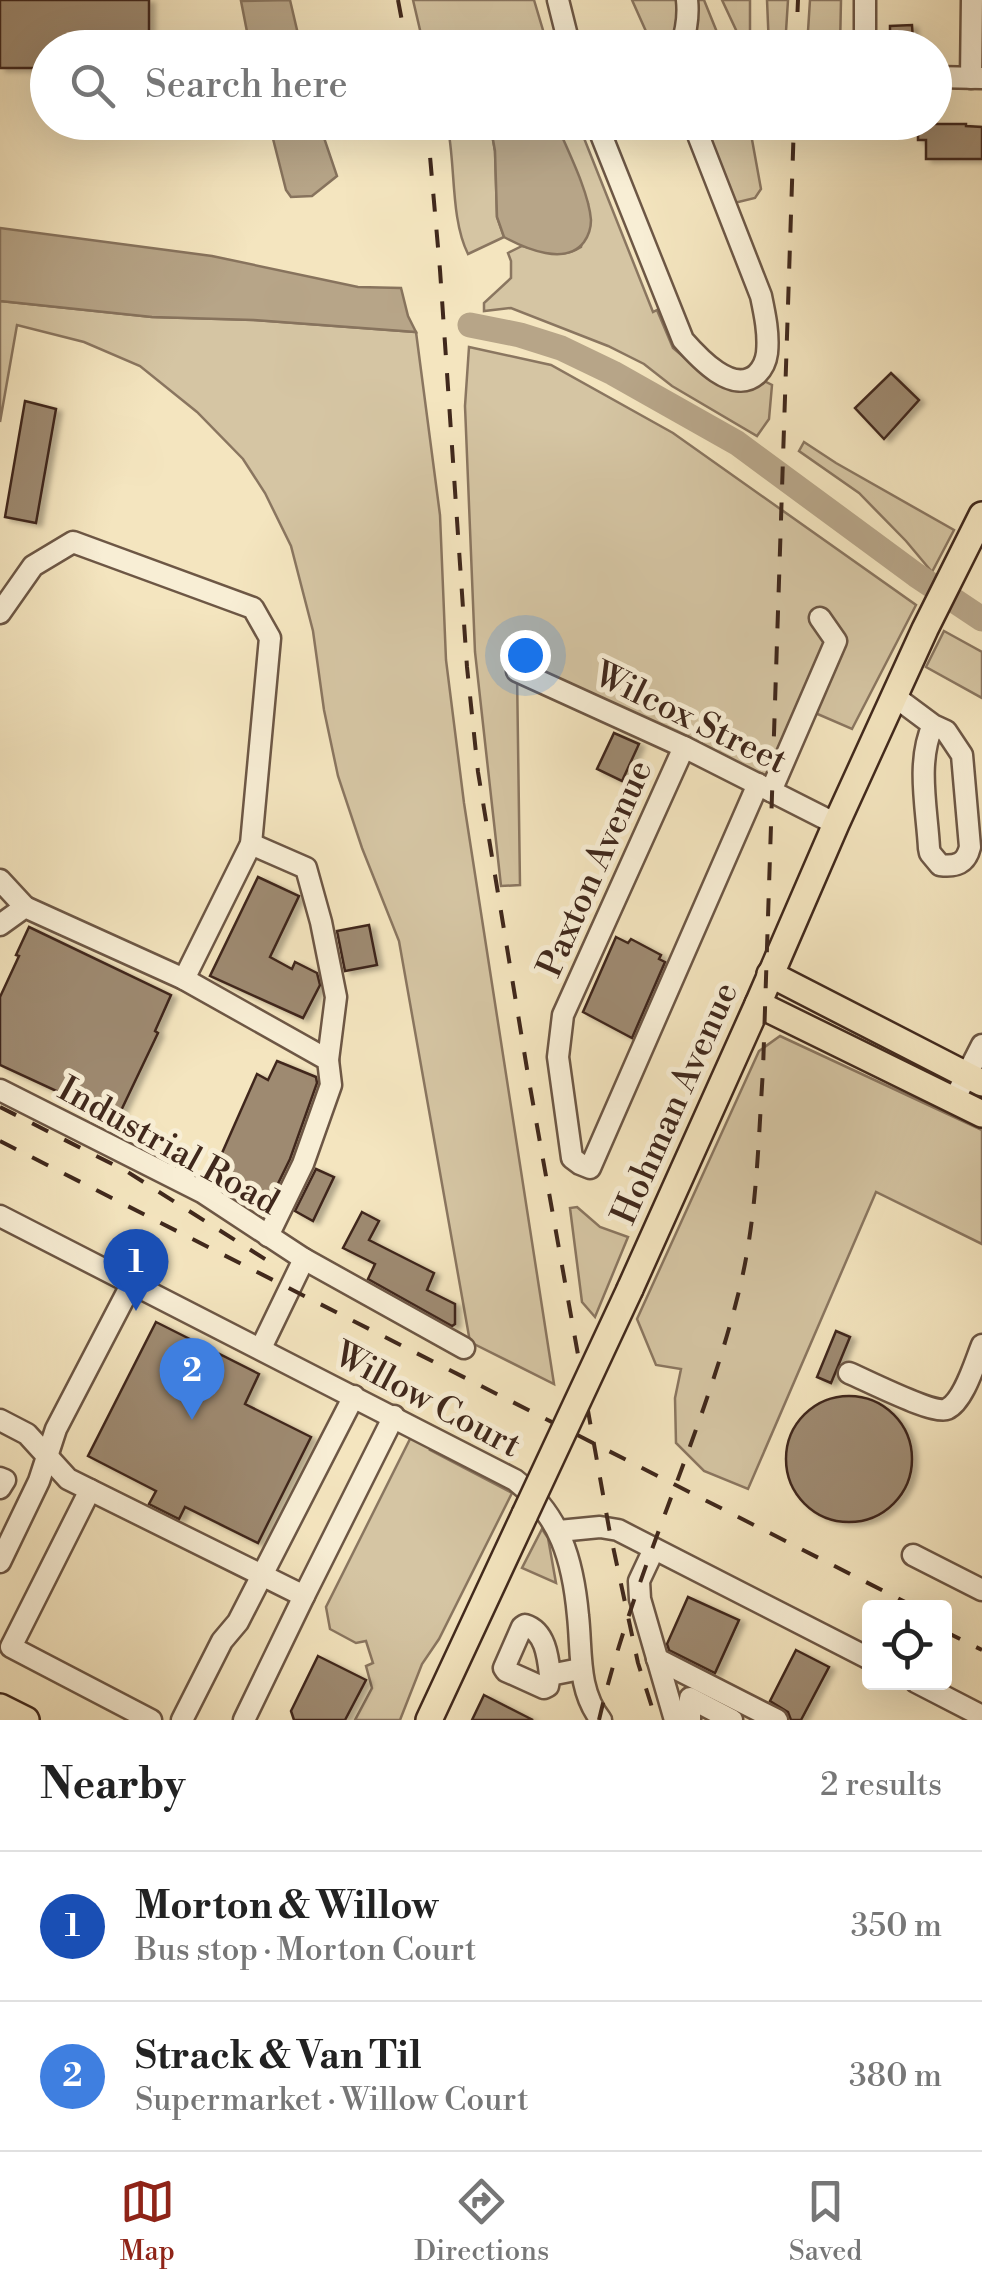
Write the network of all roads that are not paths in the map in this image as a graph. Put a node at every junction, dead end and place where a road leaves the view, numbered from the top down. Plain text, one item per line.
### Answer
1 (558, 0) edge
2 (687, 0) edge
3 (866, 0) edge
4 (972, 0) edge
5 (566, 30) edge
6 (686, 30) edge
7 (865, 30) edge
8 (952, 77) edge
9 (977, 78) edge
10 (603, 140) edge
11 (700, 140) edge
12 (982, 517) edge
13 (0, 613) edge
14 (820, 618) dead end
15 (516, 671) dead end
16 (894, 696) junction
17 (934, 726) junction
18 (684, 747) junction
19 (764, 788) junction
20 (836, 824) junction
21 (252, 844) junction
22 (0, 880) edge
23 (24, 907) junction
24 (0, 925) edge
25 (770, 974) junction
26 (184, 978) junction
27 (758, 1004) junction
28 (982, 1045) edge
29 (328, 1060) junction
30 (974, 1079) edge
31 (0, 1090) edge
32 (954, 1100) junction
33 (982, 1114) edge
34 (0, 1216) edge
35 (268, 1236) junction
36 (304, 1259) junction
37 (132, 1283) junction
38 (982, 1345) edge
39 (261, 1348) junction
40 (464, 1348) dead end
41 (849, 1373) dead end
42 (354, 1396) junction
43 (394, 1416) junction
44 (0, 1420) edge
45 (47, 1457) junction
46 (0, 1478) edge
47 (0, 1488) edge
48 (90, 1490) junction
49 (559, 1531) junction
50 (654, 1549) junction
51 (913, 1555) dead end
52 (0, 1562) edge
53 (262, 1576) junction
54 (982, 1590) edge
55 (304, 1596) junction
56 (862, 1655) edge
57 (657, 1660) junction
58 (580, 1669) junction
59 (214, 1670) junction
60 (550, 1675) dead end
61 (930, 1690) edge
62 (0, 1706) edge
63 (432, 1714) edge
64 (972, 1715) edge
65 (598, 1719) edge
66 (26, 1720) edge
67 (151, 1720) edge
68 (182, 1720) edge
69 (196, 1720) edge
70 (244, 1720) edge
71 (411, 1720) edge
72 (676, 1720) edge
73 (690, 1720) edge
74 (732, 1720) edge
75 (776, 1720) edge

1 - 5 street
2 - 6 street
3 - 7 street
4 - 9 street
8 - 9 street
10 - 11 street
12 - 16 main road, Hohman Avenue
13 - 21 street
14 - 19 street
15 - 18 street, Wilcox Street
16 - 17 street
16 - 20 main road, Hohman Avenue
17 - 17 street
18 - 19 street, Wilcox Street
18 - 19 street, Paxton Avenue
19 - 20 street, Wilcox Street
20 - 25 main road, Hohman Avenue
21 - 26 street
21 - 29 street
22 - 23 street
23 - 24 street
23 - 26 street
25 - 27 main road, Hohman Avenue
25 - 30 main road
26 - 29 street
27 - 32 main road
27 - 63 main road, Hohman Avenue, bridge
28 - 30 street
29 - 35 street
30 - 32 street
31 - 35 street, Industrial Road
32 - 33 main road
34 - 37 street, Willow Court
35 - 36 street, Industrial Road
36 - 39 street, Industrial Road
36 - 40 street, Industrial Road
37 - 39 street, Willow Court
37 - 45 street
38 - 41 street
39 - 42 street, Willow Court
42 - 43 street, Willow Court
42 - 53 street
43 - 49 street, Willow Court
43 - 55 street
44 - 45 street
45 - 48 street
45 - 52 street
46 - 47 street
48 - 53 street
48 - 67 street
49 - 50 street
49 - 58 street
50 - 56 street
50 - 57 street
51 - 54 street
53 - 55 street
53 - 59 street
55 - 70 street
57 - 72 street
57 - 75 street
58 - 60 street
58 - 65 street
59 - 68 street
59 - 69 street
61 - 64 street
62 - 66 main road
63 - 71 main road
73 - 74 street

